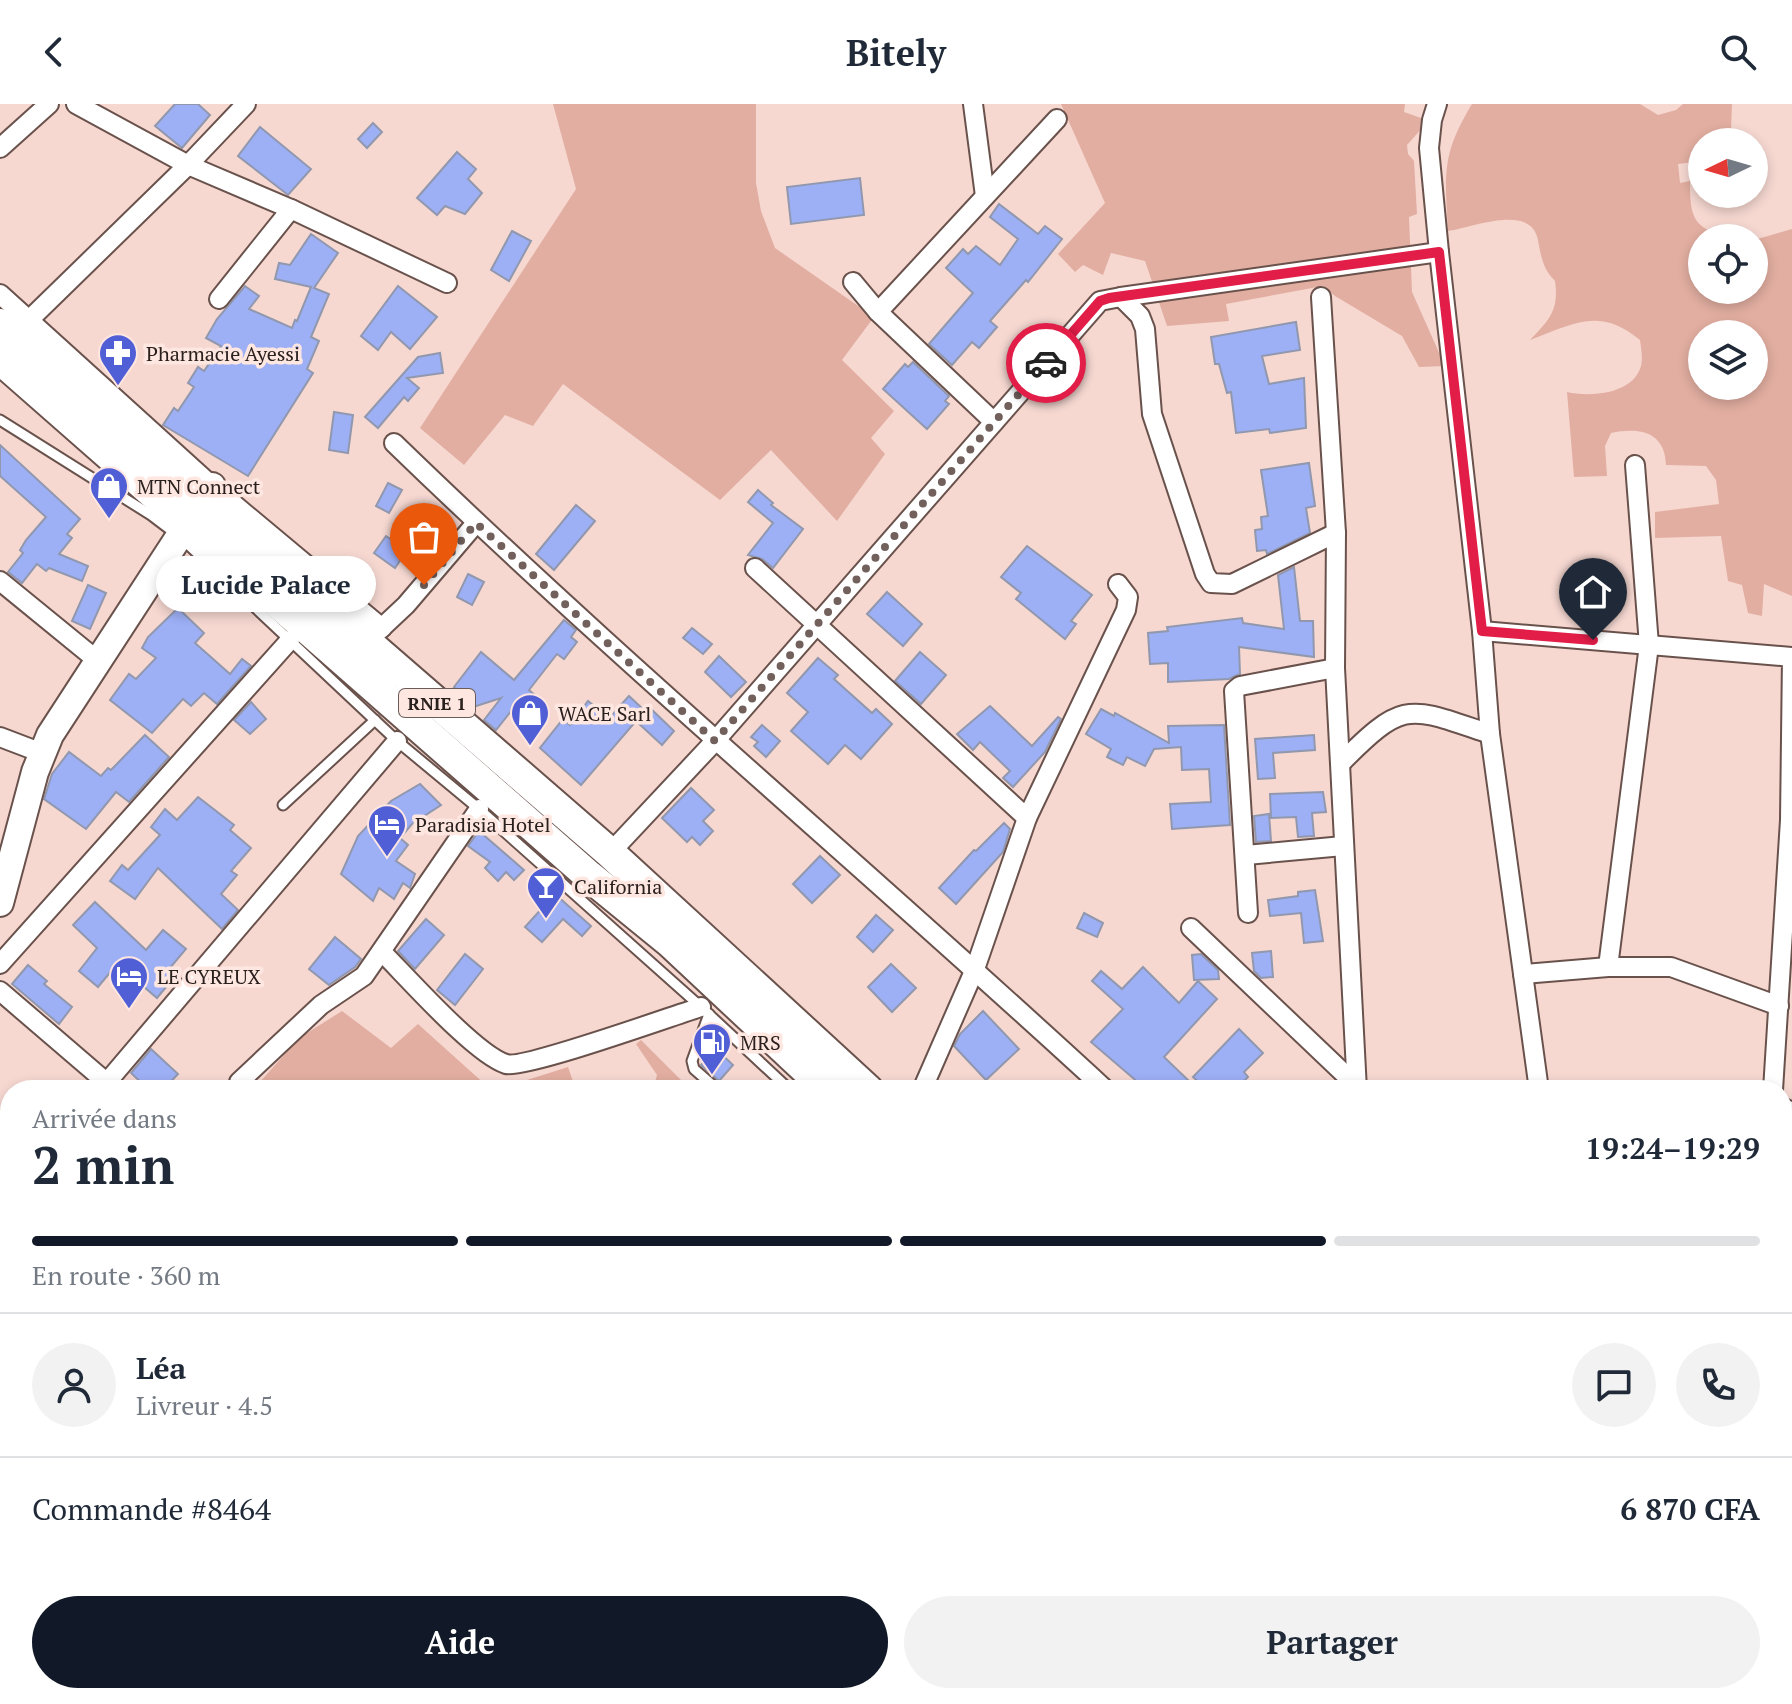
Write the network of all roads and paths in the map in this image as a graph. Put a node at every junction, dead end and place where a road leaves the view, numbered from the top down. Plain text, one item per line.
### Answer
1 (76, 104) edge
2 (246, 104) edge
3 (973, 104) edge
4 (1437, 104) edge
5 (40, 107) edge
6 (1057, 119) dead end
7 (0, 148) edge
8 (188, 165) junction
9 (985, 196) junction
10 (291, 209) junction
11 (1439, 252) junction
12 (853, 282) dead end
13 (447, 283) dead end
14 (0, 294) edge
15 (1121, 297) junction
16 (1321, 297) dead end
17 (219, 299) dead end
18 (878, 312) junction
19 (14, 322) edge
20 (0, 359) edge
21 (0, 420) edge
22 (994, 422) junction
23 (394, 443) dead end
24 (1635, 465) dead end
25 (196, 513) junction
26 (476, 523) junction
27 (1336, 533) junction
28 (755, 568) dead end
29 (0, 581) edge
30 (1118, 584) dead end
31 (814, 625) junction
32 (1482, 631) junction
33 (374, 635) junction
34 (290, 640) junction
35 (1649, 645) junction
36 (98, 661) junction
37 (1335, 668) junction
38 (375, 720) junction
39 (1490, 734) junction
40 (0, 737) edge
41 (397, 741) junction
42 (715, 741) junction
43 (42, 753) junction
44 (1341, 763) junction
45 (283, 805) dead end
46 (479, 809) junction
47 (1027, 818) junction
48 (1343, 846) junction
49 (610, 853) junction
50 (1246, 855) junction
51 (1, 900) edge
52 (1248, 913) dead end
53 (1191, 928) dead end
54 (382, 952) junction
55 (0, 964) edge
56 (1608, 967) junction
57 (975, 969) junction
58 (1523, 974) junction
59 (0, 991) edge
60 (1779, 1006) junction
61 (705, 1010) junction
62 (105, 1080) edge
63 (115, 1080) edge
64 (241, 1080) edge
65 (707, 1080) edge
66 (779, 1080) edge
67 (817, 1080) edge
68 (857, 1080) edge
69 (926, 1080) edge
70 (1095, 1080) edge
71 (1348, 1080) edge
72 (1356, 1080) edge
73 (1538, 1080) edge
74 (1774, 1080) edge

1 - 8 street
2 - 8 street
3 - 9 street
4 - 11 street
5 - 7 street
6 - 9 street
8 - 10 street
8 - 19 street
9 - 18 street
10 - 13 street
10 - 17 street
11 - 15 street
11 - 32 street
12 - 18 street
14 - 19 street
15 - 22 street
15 - 27 street
16 - 27 street
18 - 22 street
19 - 25 highway, RNIE 1
20 - 25 highway, RNIE 1
21 - 25 lane
22 - 31 street
23 - 26 street
24 - 35 street
25 - 33 highway, RNIE 1
25 - 34 lane
25 - 36 main road
25 - 67 highway, RNIE 1
26 - 33 street
26 - 42 street
27 - 37 street
28 - 31 street
29 - 36 street
30 - 47 street
31 - 42 street
31 - 47 street
32 - 35 street
32 - 39 street
33 - 49 highway, RNIE 1
34 - 38 lane
34 - 55 street
35 - 56 street
35 - 60 street
36 - 43 main road
37 - 44 street
37 - 50 street
38 - 41 lane
38 - 45 lane
39 - 44 street
39 - 58 street
40 - 43 street
41 - 46 lane
41 - 63 street
42 - 49 street
42 - 57 street
43 - 51 main road
44 - 48 street
46 - 54 street
46 - 61 lane
47 - 57 street
48 - 50 street
48 - 72 street
49 - 68 highway, RNIE 1
50 - 52 street
53 - 71 street
54 - 61 street
54 - 64 street
56 - 58 street
56 - 60 street
57 - 69 street
57 - 70 street
58 - 73 street
59 - 62 street
60 - 74 street
61 - 65 lane
61 - 66 lane

